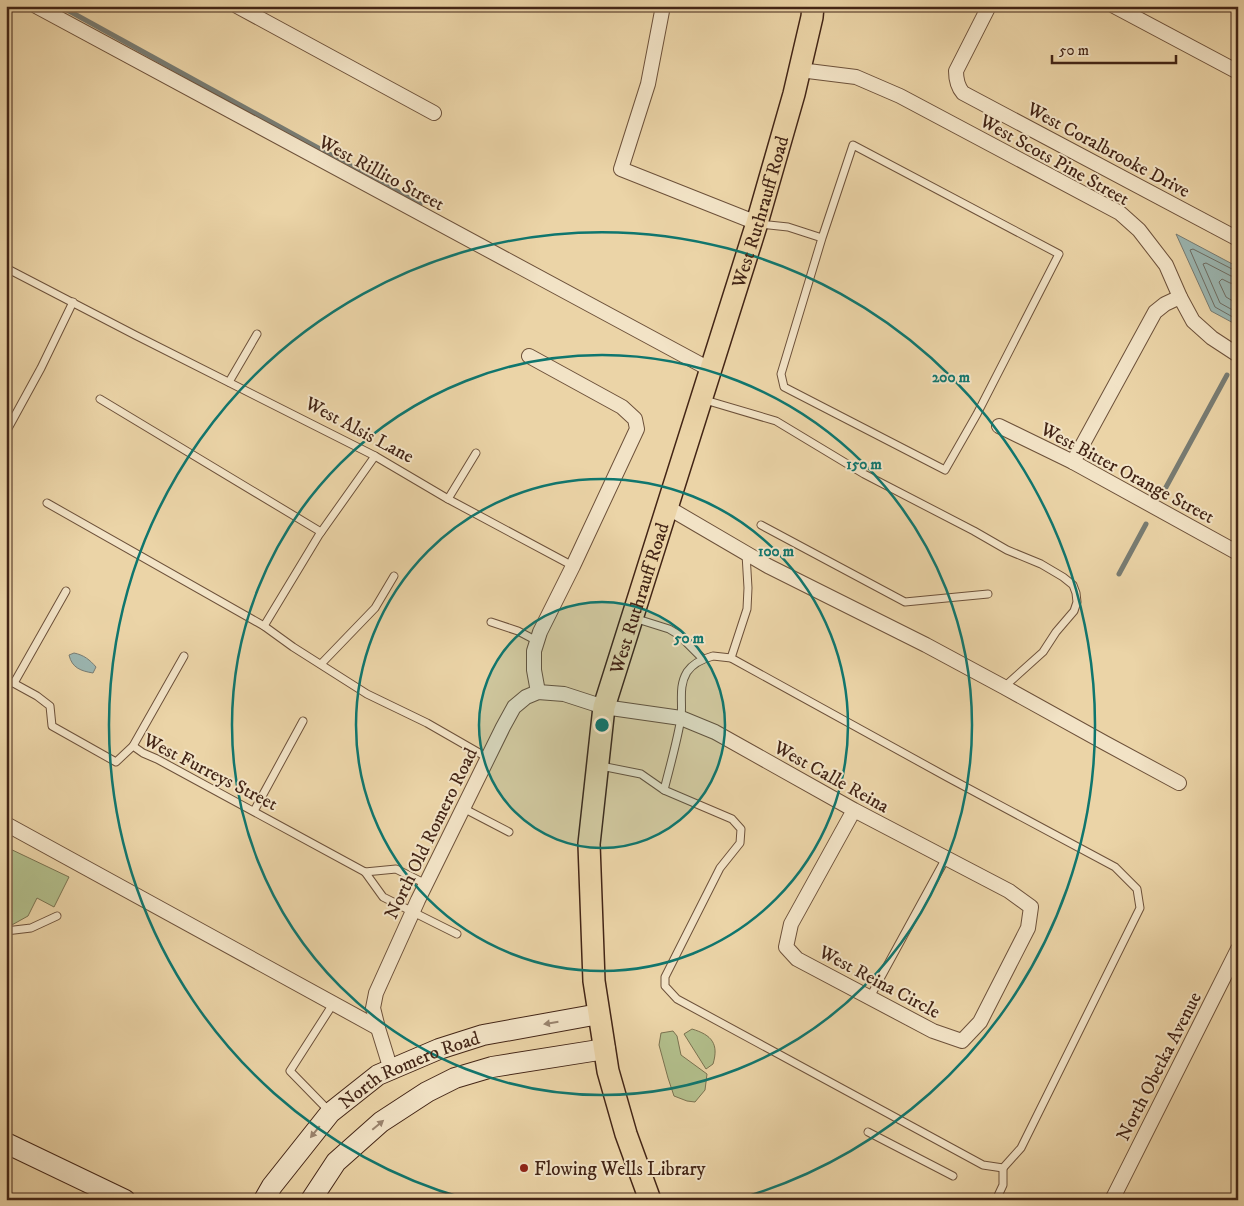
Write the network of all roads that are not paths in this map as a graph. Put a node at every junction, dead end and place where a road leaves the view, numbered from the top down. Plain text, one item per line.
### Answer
1 (36, 6) edge
2 (238, 6) edge
3 (663, 6) edge
4 (813, 6) edge
5 (989, 6) edge
6 (1114, 6) edge
7 (800, 70) junction
8 (1238, 72) edge
9 (434, 113) dead end
10 (757, 224) junction
11 (822, 238) junction
12 (1238, 239) edge
13 (6, 268) edge
14 (1180, 297) junction
15 (73, 302) junction
16 (257, 334) dead end
17 (1238, 355) edge
18 (529, 356) dead end
19 (711, 370) junction
20 (229, 382) junction
21 (100, 399) dead end
22 (702, 399) junction
23 (999, 426) dead end
24 (6, 432) edge
25 (476, 453) dead end
26 (374, 456) junction
27 (1073, 462) junction
28 (448, 499) junction
29 (47, 504) dead end
30 (667, 507) junction
31 (761, 525) dead end
32 (321, 532) junction
33 (1238, 553) edge
34 (746, 554) junction
35 (572, 566) junction
36 (394, 576) dead end
37 (66, 591) dead end
38 (988, 594) dead end
39 (632, 618) junction
40 (491, 622) dead end
41 (264, 626) junction
42 (537, 641) junction
43 (184, 656) dead end
44 (730, 658) junction
45 (702, 659) junction
46 (320, 664) junction
47 (6, 679) edge
48 (14, 683) junction
49 (1004, 687) junction
50 (538, 692) junction
51 (604, 707) junction
52 (681, 718) junction
53 (303, 721) dead end
54 (133, 746) junction
55 (488, 758) junction
56 (598, 766) junction
57 (1179, 783) dead end
58 (664, 790) junction
59 (463, 808) junction
60 (854, 810) junction
61 (254, 811) junction
62 (6, 824) edge
63 (509, 832) dead end
64 (946, 858) junction
65 (365, 872) junction
66 (426, 884) junction
67 (1031, 907) joint
68 (413, 911) junction
69 (57, 916) dead end
70 (6, 931) edge
71 (457, 934) dead end
72 (1238, 949) edge
73 (870, 998) junction
74 (333, 1004) junction
75 (599, 1014) junction
76 (378, 1028) junction
77 (605, 1049) junction
78 (390, 1070) junction
79 (330, 1113) junction
80 (868, 1132) dead end
81 (6, 1142) edge
82 (1003, 1168) junction
83 (953, 1176) dead end
84 (125, 1200) edge
85 (264, 1200) edge
86 (311, 1200) edge
87 (650, 1200) edge
88 (996, 1200) edge
89 (1112, 1200) edge

1 - 19 street, West Rillito Street
2 - 9 street
3 - 10 street
4 - 7 main road, West Ruthrauff Road
5 - 12 street, West Coralbrooke Drive
6 - 8 street
7 - 10 main road, West Ruthrauff Road
7 - 14 street, West Scots Pine Street
10 - 11 lane
10 - 19 main road, West Ruthrauff Road
11 - 11 lane
13 - 15 lane, West Alsis Lane
14 - 17 street, West Scots Pine Street
14 - 27 street
15 - 20 lane, West Alsis Lane
15 - 24 lane
16 - 20 lane
18 - 35 street
19 - 22 main road, West Ruthrauff Road
20 - 26 lane, West Alsis Lane
21 - 32 lane
22 - 30 main road, West Ruthrauff Road
22 - 49 lane
23 - 27 street, West Bitter Orange Street
25 - 28 lane
26 - 28 lane, West Alsis Lane
26 - 32 lane
27 - 33 street, West Bitter Orange Street
28 - 35 lane, West Alsis Lane
29 - 41 lane
30 - 34 street
30 - 39 main road, West Ruthrauff Road
31 - 38 lane
32 - 41 lane
34 - 44 lane
34 - 49 street
35 - 42 street
36 - 46 lane
37 - 48 lane
39 - 45 lane
39 - 51 main road, West Ruthrauff Road
40 - 42 lane
41 - 46 lane
42 - 50 street
43 - 54 lane
44 - 45 lane
44 - 82 lane
45 - 52 lane
46 - 55 lane
47 - 48 lane, West Furreys Street
48 - 54 lane, West Furreys Street
49 - 57 street
50 - 51 street
50 - 55 street, North Old Romero Road
51 - 52 street, West Calle Reina
51 - 56 main road, West Ruthrauff Road
52 - 58 lane
52 - 60 street, West Calle Reina
53 - 61 lane
54 - 61 lane, West Furreys Street
55 - 59 street, North Old Romero Road
56 - 58 lane
56 - 75 main road, West Ruthrauff Road
58 - 82 lane
59 - 63 lane
59 - 66 street, North Old Romero Road
60 - 64 street, West Calle Reina
60 - 73 street, West Reina Circle
61 - 65 lane, West Furreys Street
62 - 74 street
64 - 67 street, West Calle Reina
64 - 73 lane
65 - 66 lane
65 - 68 lane
66 - 68 street, North Old Romero Road
67 - 73 street, West Reina Circle
68 - 71 lane
68 - 76 street, North Old Romero Road
69 - 70 lane
72 - 89 street, North Obetka Avenue
74 - 76 street
74 - 79 lane
75 - 77 main road, West Ruthrauff Road
75 -> 78 street, North Romero Road
76 - 78 street, North Old Romero Road
86 -> 77 street, North Romero Road
77 - 87 main road, West Ruthrauff Road
78 - 79 street, North Romero Road
79 -> 85 street, North Romero Road
80 - 83 lane
81 - 84 street
82 - 88 lane

